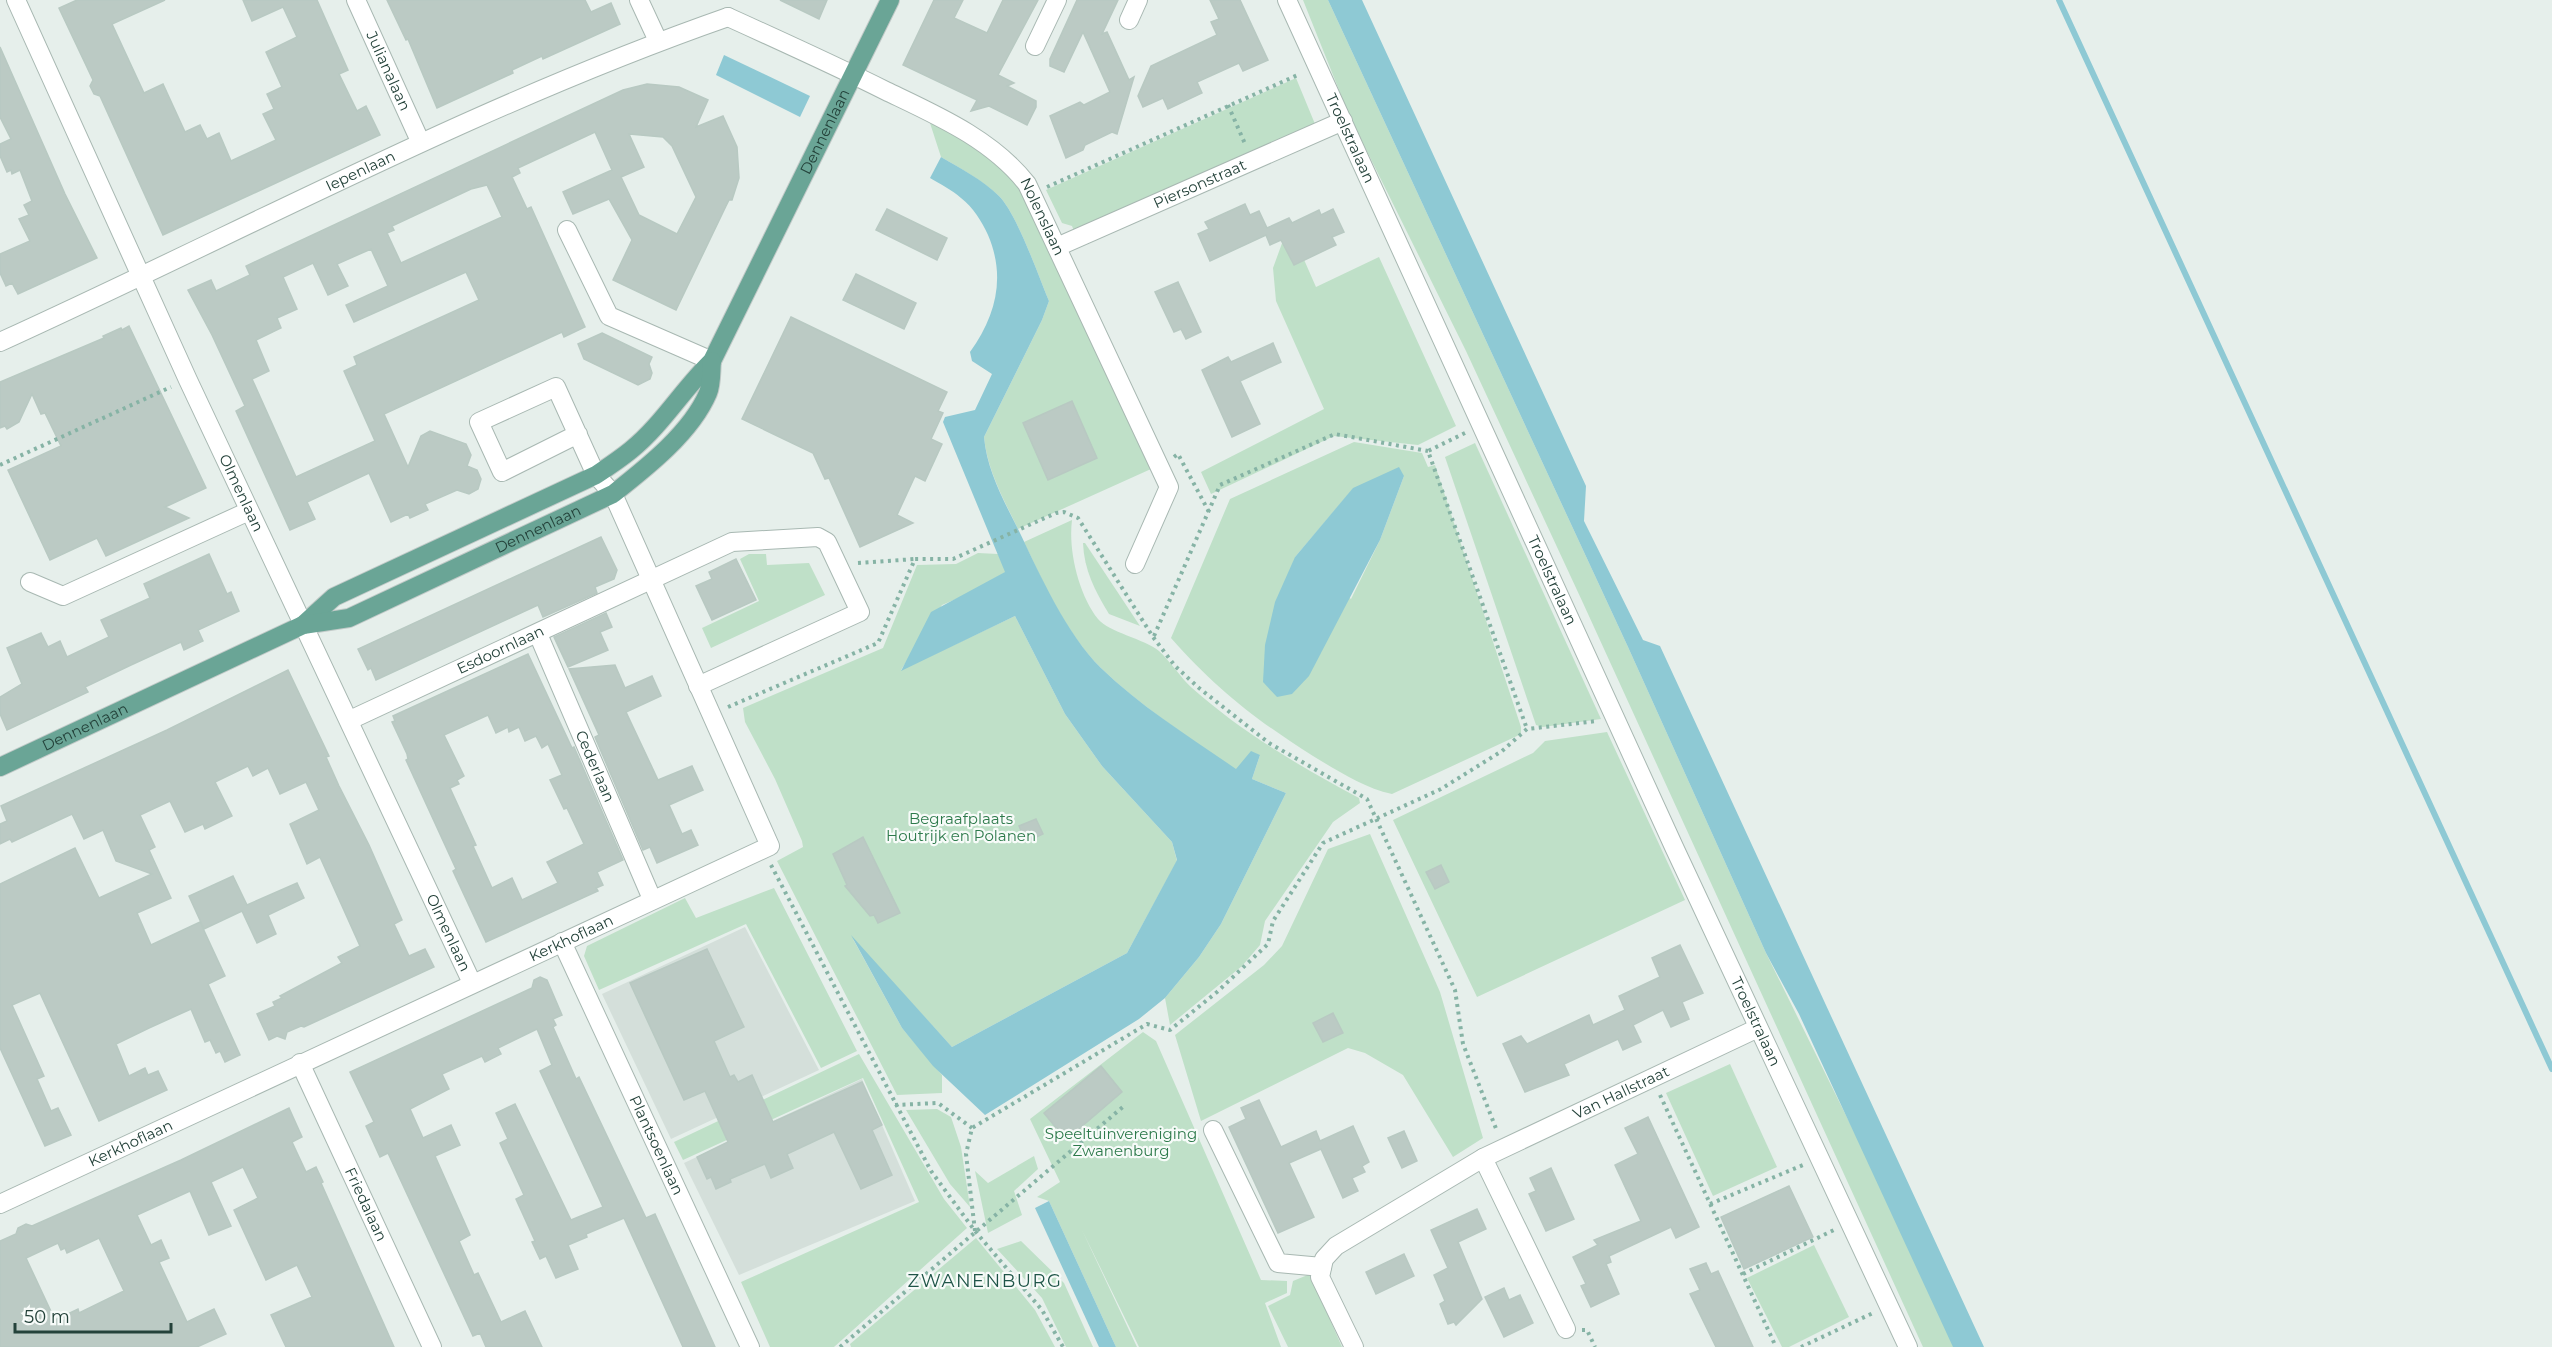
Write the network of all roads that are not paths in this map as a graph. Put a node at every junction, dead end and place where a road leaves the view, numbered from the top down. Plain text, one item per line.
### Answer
1 (16, 0) edge
2 (356, 0) edge
3 (639, 0) edge
4 (890, 0) edge
5 (1057, 0) edge
6 (1138, 0) edge
7 (1287, 0) edge
8 (725, 8) edge
9 (1129, 20) dead end
10 (658, 41) junction
11 (1035, 46) dead end
12 (854, 75) junction
13 (1342, 121) junction
14 (420, 141) junction
15 (567, 230) dead end
16 (1057, 247) junction
17 (141, 278) junction
18 (0, 342) edge
19 (712, 361) junction
20 (578, 434) junction
21 (596, 475) junction
22 (613, 494) junction
23 (249, 511) junction
24 (1136, 564) dead end
25 (652, 580) junction
26 (30, 582) dead end
27 (303, 626) junction
28 (538, 634) junction
29 (699, 686) junction
30 (350, 720) junction
31 (0, 767) edge
32 (652, 899) junction
33 (562, 942) junction
34 (472, 983) junction
35 (1758, 1028) junction
36 (300, 1063) junction
37 (1214, 1130) dead end
38 (1483, 1158) junction
39 (0, 1204) edge
40 (1323, 1263) junction
41 (1566, 1329) dead end
42 (432, 1347) edge
43 (750, 1347) edge
44 (1354, 1347) edge
45 (1908, 1347) edge

1 - 17 street, Olmenlaan
2 - 14 street, Julianalaan
3 - 10 street
4 - 12 main road, Dennenlaan
5 - 11 street
6 - 9 street
7 - 13 street, Troelstralaan
8 - 10 street, Iepenlaan
8 - 12 street, Nolenslaan
10 - 14 street, Iepenlaan
12 - 16 street, Nolenslaan
12 - 19 main road, Dennenlaan
13 - 16 street, Piersonstraat
13 - 35 street, Troelstralaan
14 - 17 street, Iepenlaan
15 - 19 street
16 - 24 street, Nolenslaan
17 - 18 street, Iepenlaan
17 - 23 street, Olmenlaan
19 - 21 main road, Dennenlaan
19 - 22 main road, Dennenlaan
20 - 20 street
20 - 21 street
21 - 22 street
21 - 27 main road, Dennenlaan
22 - 25 street
22 - 27 main road, Dennenlaan
23 - 26 street
23 - 27 street, Olmenlaan
25 - 28 street, Esdoornlaan
25 - 29 street
25 - 29 street, Esdoornlaan
27 - 30 street, Olmenlaan
27 - 31 main road, Dennenlaan
28 - 30 street, Esdoornlaan
28 - 32 street, Cederlaan
29 - 32 street, Kerkhoflaan
30 - 34 street, Olmenlaan
32 - 33 street, Kerkhoflaan
33 - 34 street, Kerkhoflaan
33 - 43 street, Plantsoenlaan
34 - 36 street, Kerkhoflaan
35 - 38 street, Van Hallstraat
35 - 45 street, Troelstralaan
36 - 39 street, Kerkhoflaan
36 - 42 street, Friedalaan
37 - 40 street
38 - 40 street, Van Hallstraat
38 - 41 street
40 - 44 street

